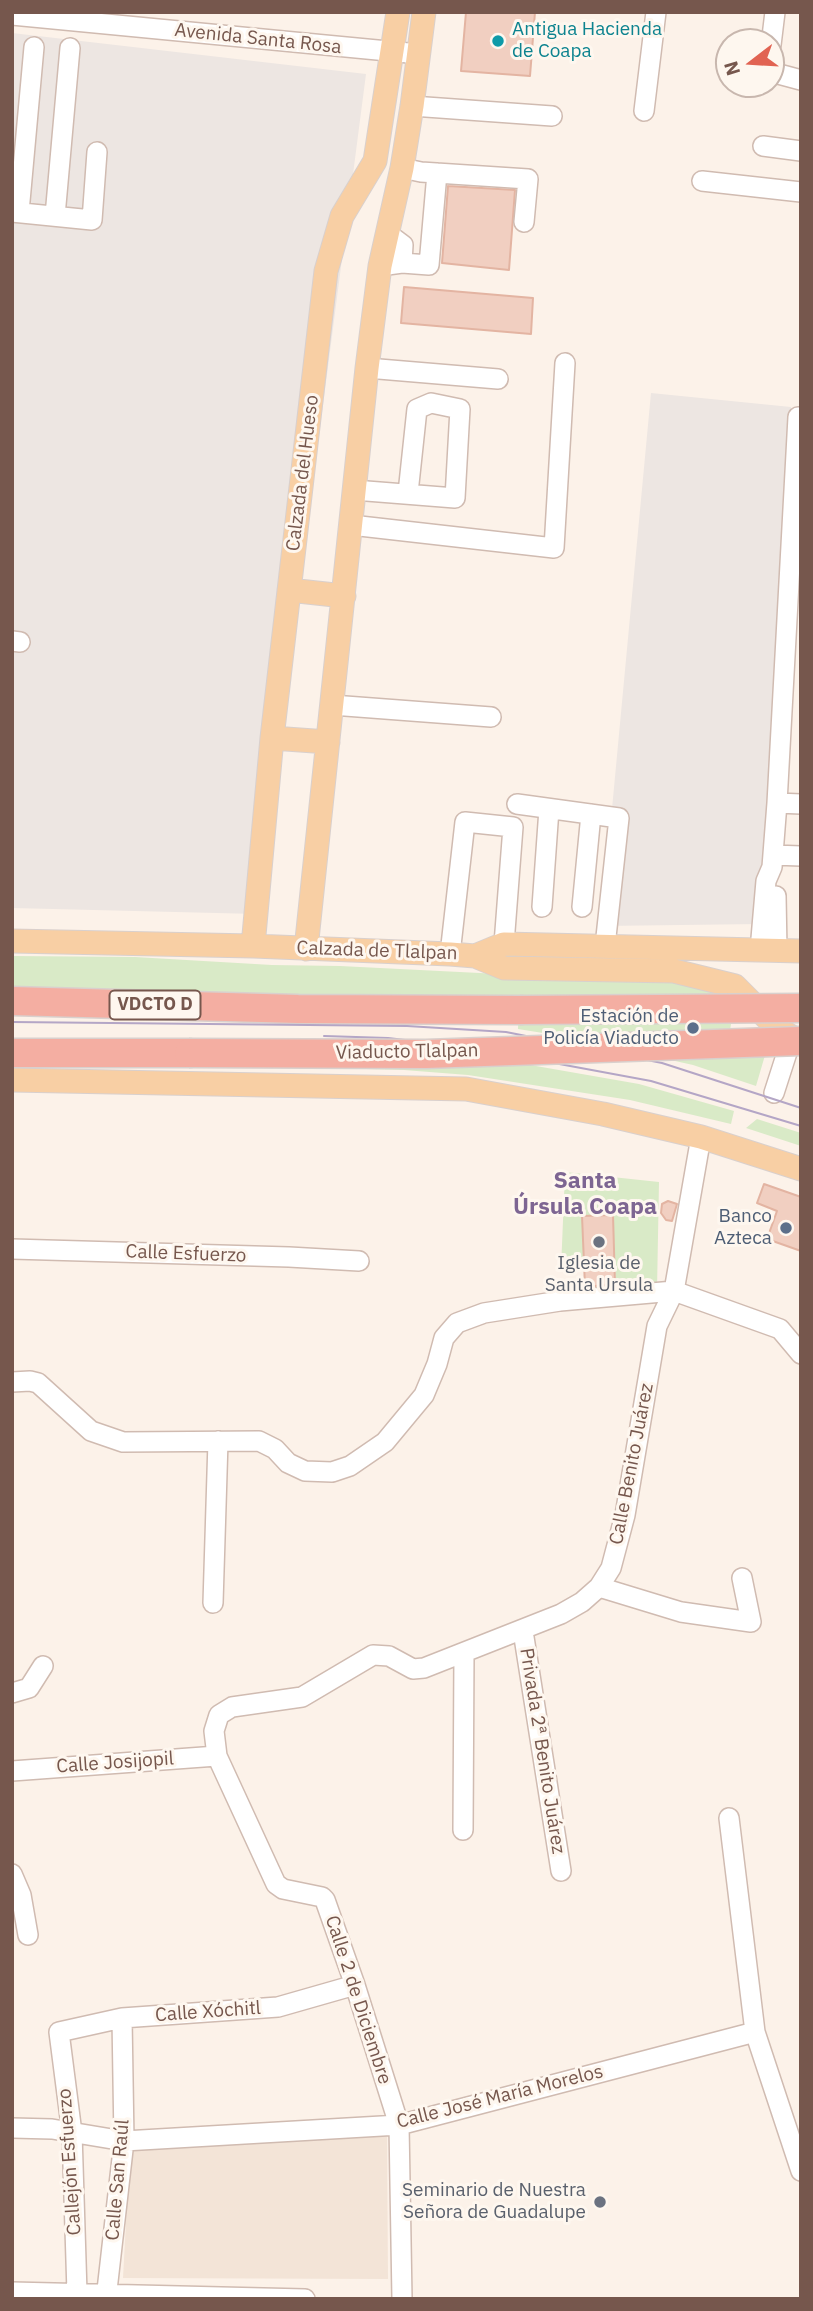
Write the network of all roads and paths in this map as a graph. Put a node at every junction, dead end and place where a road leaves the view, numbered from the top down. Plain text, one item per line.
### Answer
1 (398, 12) edge
2 (424, 12) edge
3 (656, 12) edge
4 (12, 15) edge
5 (34, 47) dead end
6 (70, 48) dead end
7 (393, 52) junction
8 (419, 54) junction
9 (412, 106) junction
10 (644, 111) dead end
11 (552, 116) dead end
12 (763, 146) dead end
13 (801, 151) edge
14 (97, 152) dead end
15 (402, 168) junction
16 (437, 173) junction
17 (702, 181) dead end
18 (801, 192) edge
19 (16, 212) edge
20 (55, 216) junction
21 (524, 222) dead end
22 (391, 264) junction
23 (565, 363) dead end
24 (367, 368) junction
25 (498, 379) dead end
26 (798, 417) dead end
27 (354, 490) junction
28 (408, 493) junction
29 (351, 525) junction
30 (289, 590) junction
31 (344, 596) junction
32 (332, 705) junction
33 (491, 718) dead end
34 (272, 738) junction
35 (328, 742) junction
36 (777, 803) junction
37 (517, 804) dead end
38 (801, 804) edge
39 (549, 809) junction
40 (591, 814) junction
41 (801, 856) edge
42 (772, 861) junction
43 (542, 907) dead end
44 (582, 907) dead end
45 (12, 941) edge
46 (505, 944) junction
47 (253, 946) junction
48 (605, 947) junction
49 (306, 949) junction
50 (769, 950) junction
51 (801, 950) edge
52 (450, 954) junction
53 (475, 956) junction
54 (12, 1001) edge
55 (801, 1008) edge
56 (798, 1040) edge
57 (12, 1053) edge
58 (12, 1080) edge
59 (774, 1093) dead end
60 (701, 1138) junction
61 (801, 1169) edge
62 (12, 1249) edge
63 (359, 1261) dead end
64 (674, 1291) junction
65 (801, 1354) edge
66 (12, 1382) edge
67 (218, 1441) junction
68 (743, 1578) dead end
69 (599, 1587) junction
70 (213, 1603) dead end
71 (523, 1631) junction
72 (464, 1653) junction
73 (43, 1666) dead end
74 (12, 1693) edge
75 (217, 1756) junction
76 (12, 1771) edge
77 (729, 1818) dead end
78 (463, 1830) dead end
79 (561, 1871) dead end
80 (12, 1874) edge
81 (28, 1934) dead end
82 (355, 1985) junction
83 (122, 2018) junction
84 (59, 2032) joint
85 (755, 2032) junction
86 (399, 2125) junction
87 (12, 2128) edge
88 (72, 2133) junction
89 (124, 2141) junction
90 (801, 2171) edge
91 (12, 2292) edge
92 (77, 2292) junction
93 (107, 2296) edge
94 (305, 2299) edge
95 (402, 2299) edge

1 - 7 main road, Calzada del Hueso
2 - 8 main road
3 - 10 street
4 - 7 street, Avenida Santa Rosa
5 - 19 street
6 - 20 street
7 - 8 street, Avenida Santa Rosa
7 - 30 main road, Calzada del Hueso
8 - 9 main road
9 - 11 street
9 - 15 main road
12 - 13 street
14 - 20 street
15 - 16 street
15 - 22 main road
16 - 21 street
16 - 22 street
17 - 18 street
19 - 20 street
22 - 24 main road
23 - 29 street
24 - 25 street
24 - 27 main road
26 - 36 street
27 - 28 street
27 - 29 main road
28 - 28 street
29 - 31 main road
30 - 31 main road
30 - 34 main road, Calzada del Hueso
31 - 32 main road
32 - 33 street
32 - 35 main road
34 - 35 main road
34 - 47 main road, Calzada del Hueso
35 - 49 main road
36 - 38 street
36 - 42 street
37 - 39 street
39 - 40 street
39 - 43 street
40 - 44 street
40 - 48 street
41 - 42 street
42 - 50 street
45 - 47 main road, Calzada de Tlalpan
46 - 48 main road
46 - 52 street
46 - 53 main road
47 - 49 main road, Calzada de Tlalpan
48 - 50 main road
49 - 52 main road, Calzada de Tlalpan
50 - 51 main road
52 - 53 main road, Calzada de Tlalpan
53 - 56 main road, Calzada de Tlalpan
54 - 55 highway, VDCTO D, bridge
56 - 57 highway, Viaducto Tlalpan, bridge
56 - 59 street
58 - 60 main road
60 - 61 main road
60 - 64 street, Calle Benito Juárez
62 - 63 street, Calle Esfuerzo
64 - 65 street
64 - 67 street
64 - 69 street, Calle Benito Juárez
66 - 67 street
67 - 70 street
68 - 69 street
69 - 71 street, Calle Benito Juárez
71 - 72 street, Calle Benito Juárez
71 - 79 street, Privada 2ª Benito Juárez
72 - 75 street, Calle Benito Juárez
72 - 78 street
73 - 74 street
75 - 76 street, Calle Josijopil
75 - 82 street, Calle 2 de Diciembre
77 - 85 street
80 - 81 street
82 - 83 street, Calle Xóchitl
82 - 86 street, Calle 2 de Diciembre
83 - 84 street, Calle Xóchitl
83 - 89 street, Calle San Raúl
84 - 88 street, Callejón Esfuerzo
85 - 86 street, Calle José María Morelos
85 - 90 street
86 - 89 street, Calle José María Morelos
86 - 95 street, Calle 2 de Diciembre
87 - 88 street, Calle José María Morelos
88 - 89 street, Calle José María Morelos
88 - 92 street, Callejón Esfuerzo
89 - 93 street, Calle San Raúl
91 - 92 street
92 - 93 street
93 - 94 street

